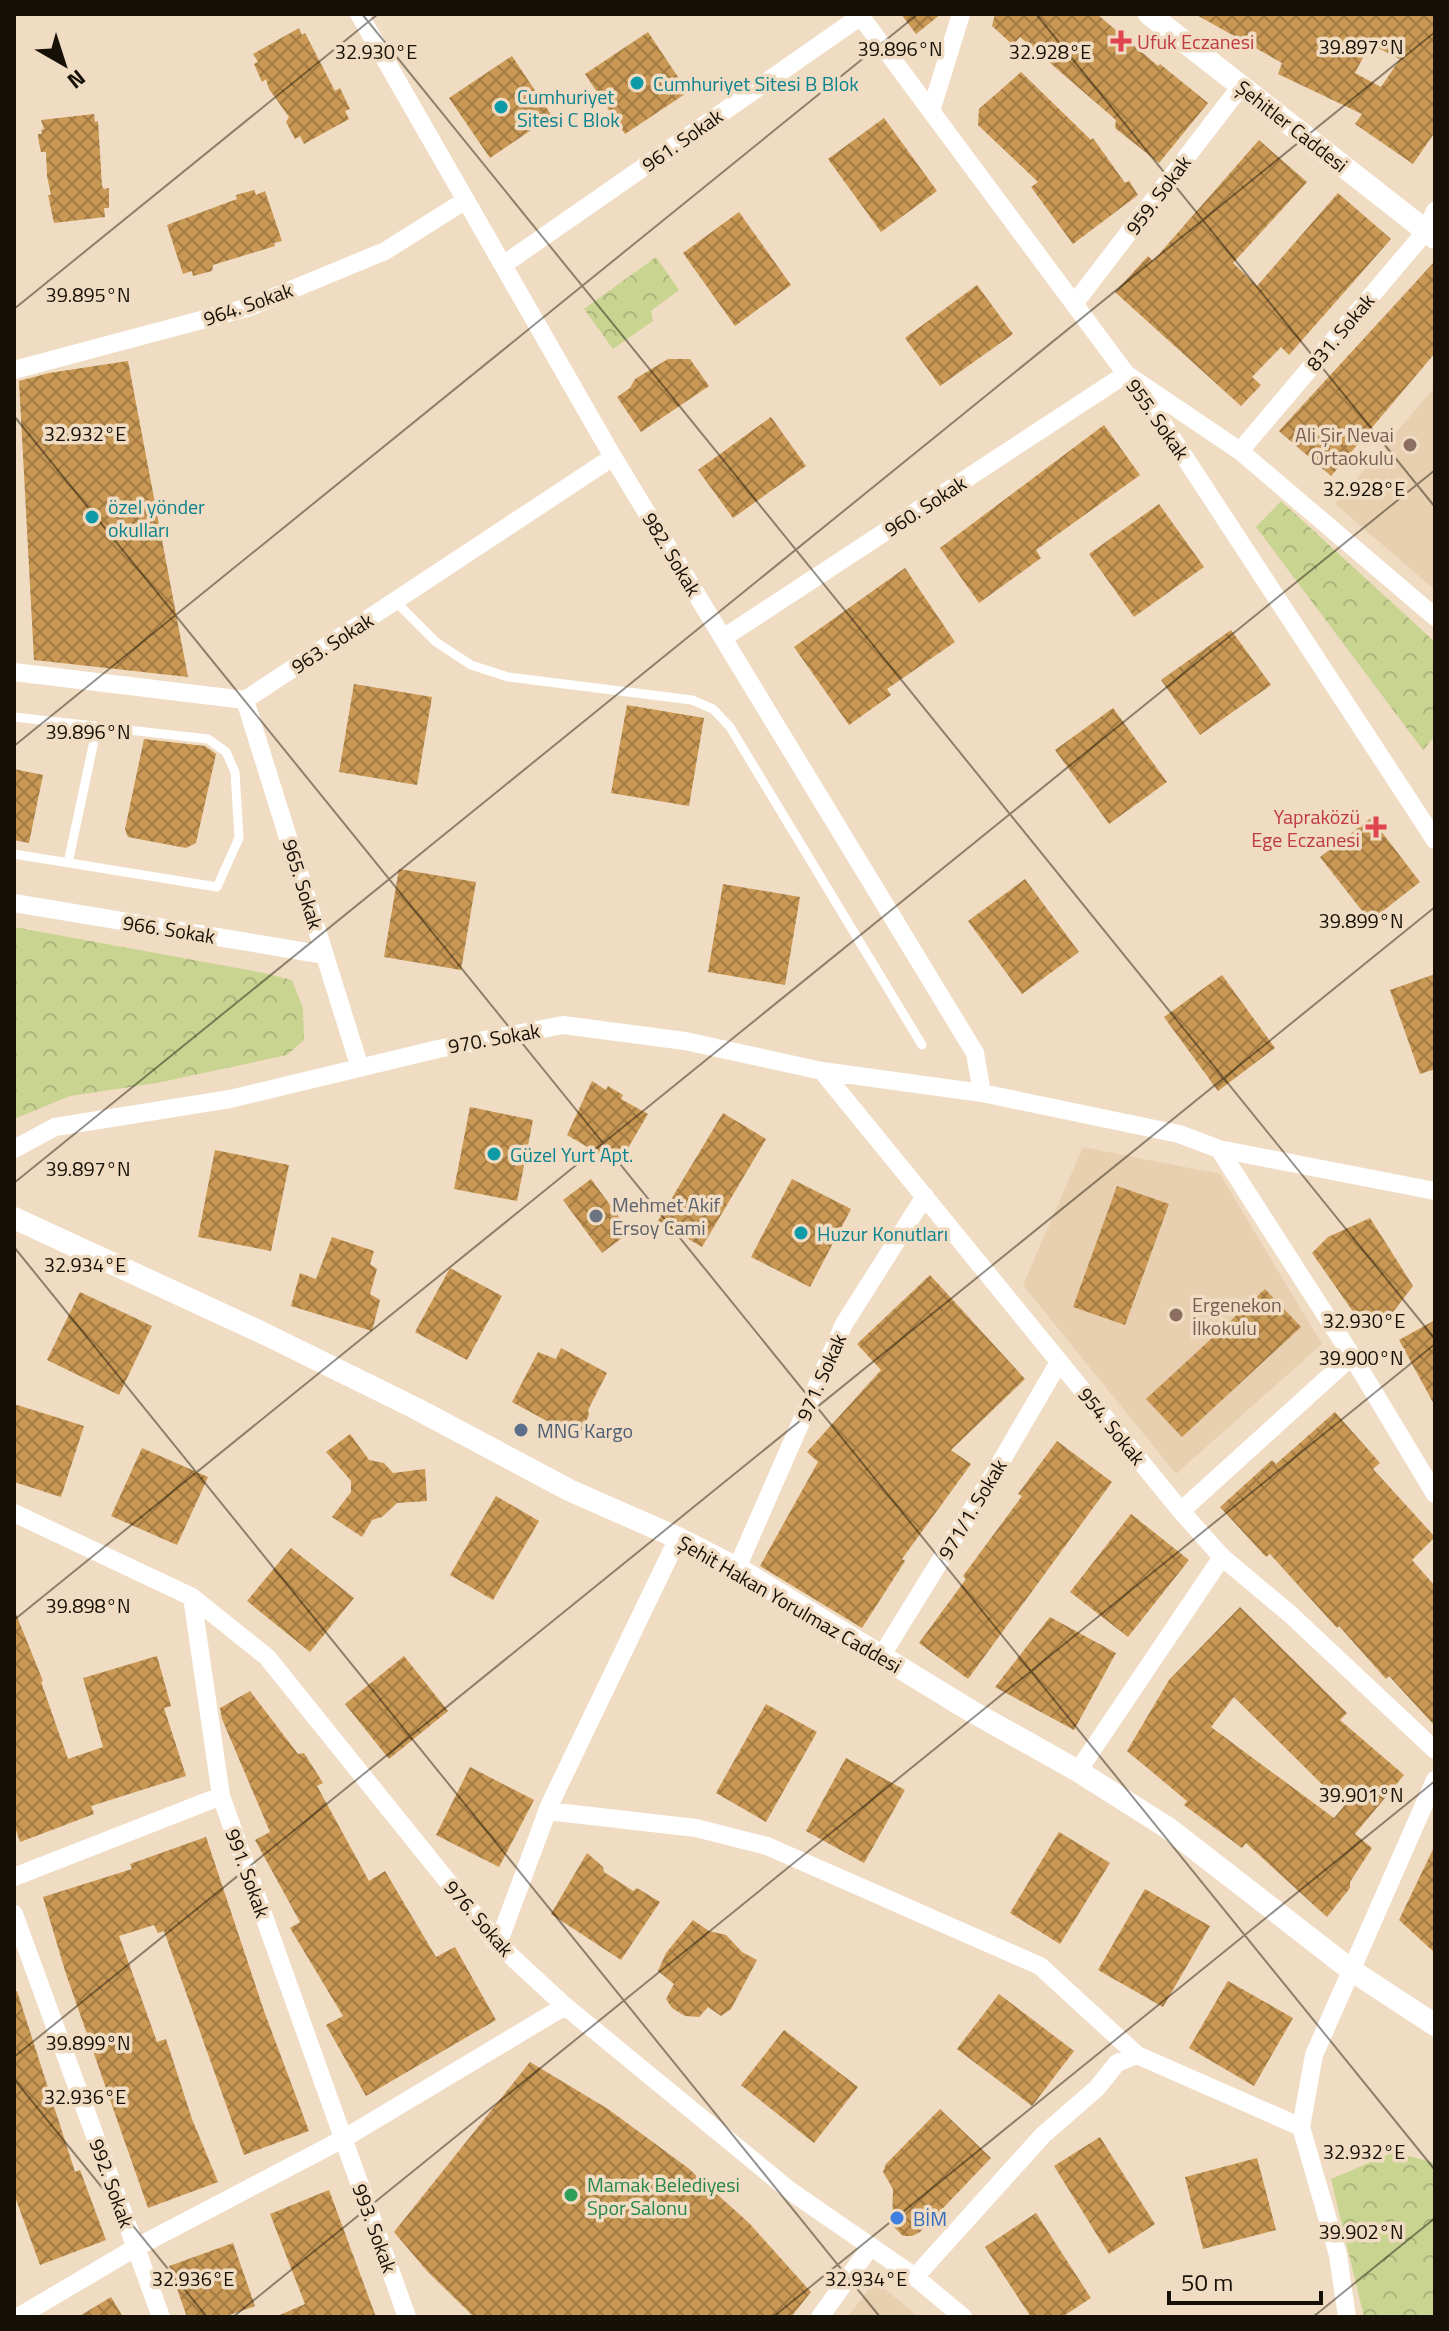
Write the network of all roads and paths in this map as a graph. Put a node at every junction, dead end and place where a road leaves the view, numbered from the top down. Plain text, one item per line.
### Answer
1 (359, 14) edge
2 (961, 14) edge
3 (1149, 14) edge
4 (860, 15) edge
5 (1241, 86) junction
6 (931, 111) junction
7 (466, 200) junction
8 (1432, 227) edge
9 (503, 265) junction
10 (1074, 304) junction
11 (14, 370) edge
12 (1126, 374) junction
13 (1240, 451) junction
14 (613, 457) junction
15 (395, 601) junction
16 (1435, 617) edge
17 (723, 638) junction
18 (14, 672) edge
19 (245, 700) junction
20 (14, 717) edge
21 (97, 727) junction
22 (1435, 840) edge
23 (14, 854) edge
24 (68, 863) junction
25 (14, 903) edge
26 (325, 955) junction
27 (922, 1045) dead end
28 (360, 1068) junction
29 (822, 1071) junction
30 (982, 1093) junction
31 (14, 1149) edge
32 (1219, 1149) junction
33 (1435, 1191) edge
34 (925, 1196) junction
35 (14, 1218) edge
36 (1352, 1356) junction
37 (1059, 1362) junction
38 (1435, 1494) edge
39 (1181, 1511) junction
40 (14, 1513) edge
41 (678, 1538) junction
42 (1222, 1557) junction
43 (737, 1568) junction
44 (192, 1597) junction
45 (882, 1655) junction
46 (1435, 1750) edge
47 (1078, 1771) junction
48 (1435, 1780) edge
49 (221, 1796) junction
50 (547, 1811) junction
51 (14, 1877) edge
52 (14, 1914) edge
53 (498, 1944) junction
54 (1351, 1970) junction
55 (565, 2006) junction
56 (1435, 2025) edge
57 (1137, 2055) junction
58 (1301, 2127) junction
59 (343, 2139) junction
60 (871, 2246) junction
61 (135, 2248) junction
62 (915, 2277) junction
63 (18, 2317) edge
64 (161, 2317) edge
65 (407, 2317) edge
66 (820, 2317) edge
67 (963, 2317) edge
68 (1347, 2317) edge

1 - 7 street, 982. Sokak
2 - 6 street
3 - 5 street, Şehitler Caddesi
4 - 6 street, 955. Sokak
4 - 9 street, 961. Sokak
5 - 8 street, Şehitler Caddesi
5 - 10 street, 959. Sokak
6 - 10 street, 955. Sokak
7 - 9 street, 982. Sokak
7 - 11 street, 964. Sokak
8 - 13 street, 831. Sokak
9 - 14 street, 982. Sokak
10 - 12 street, 955. Sokak
12 - 13 street
12 - 17 street, 960. Sokak
12 - 22 street, 955. Sokak
13 - 16 street
14 - 15 street, 963. Sokak
14 - 17 street, 982. Sokak
15 - 19 street, 963. Sokak
15 - 27 lane
17 - 30 street, 982. Sokak
18 - 19 street
19 - 26 street, 965. Sokak
20 - 21 lane
21 - 24 lane
21 - 24 lane
23 - 24 lane
25 - 26 street, 966. Sokak
26 - 28 street, 965. Sokak
28 - 29 street, 970. Sokak
28 - 31 street, 970. Sokak
29 - 30 street, 970. Sokak
29 - 34 street, 954. Sokak
30 - 32 street, 970. Sokak
32 - 33 street, 970. Sokak
32 - 36 street
34 - 37 street, 954. Sokak
34 - 43 street, 971. Sokak
35 - 41 street, Şehit Hakan Yorulmaz Caddesi
36 - 38 street
36 - 39 street
37 - 39 street, 954. Sokak
37 - 45 street, 971/1. Sokak
39 - 42 street, 954. Sokak
40 - 44 street, 976. Sokak
41 - 43 street, Şehit Hakan Yorulmaz Caddesi
41 - 50 street
42 - 46 street, 954. Sokak
42 - 47 street
43 - 45 street, Şehit Hakan Yorulmaz Caddesi
44 - 49 street, 991. Sokak
44 - 53 street, 976. Sokak
45 - 47 street, Şehit Hakan Yorulmaz Caddesi
47 - 54 street, Şehit Hakan Yorulmaz Caddesi
48 - 54 street
49 - 51 street
49 - 59 street, 991. Sokak
50 - 53 street
50 - 57 street
52 - 61 street, 992. Sokak
53 - 55 street, 976. Sokak
54 - 56 street, Şehit Hakan Yorulmaz Caddesi
54 - 58 street
55 - 59 street
55 - 60 street, 976. Sokak
57 - 58 street
57 - 62 street
58 - 68 street
59 - 61 street
59 - 65 street, 993. Sokak
60 - 62 street, 976. Sokak
60 - 66 street
61 - 63 street
61 - 64 street, 992. Sokak
62 - 67 street, 976. Sokak

